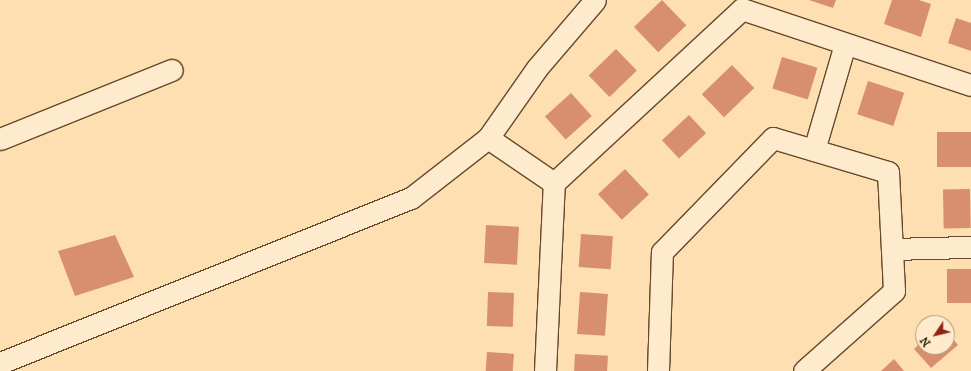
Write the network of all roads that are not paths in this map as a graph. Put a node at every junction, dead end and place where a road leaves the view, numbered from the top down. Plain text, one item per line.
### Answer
1 (592, 1) edge
2 (845, 44) junction
3 (172, 70) dead end
4 (971, 85) edge
5 (488, 138) junction
6 (0, 139) edge
7 (814, 150) junction
8 (554, 183) junction
9 (971, 247) edge
10 (892, 249) junction
11 (0, 363) edge
12 (545, 371) edge
13 (658, 371) edge
14 (804, 371) edge

1 - 5 street
2 - 4 street
2 - 7 street
2 - 8 street
3 - 6 street
5 - 8 street
5 - 11 street
7 - 10 street
7 - 13 street
8 - 12 street
9 - 10 street
10 - 14 street

